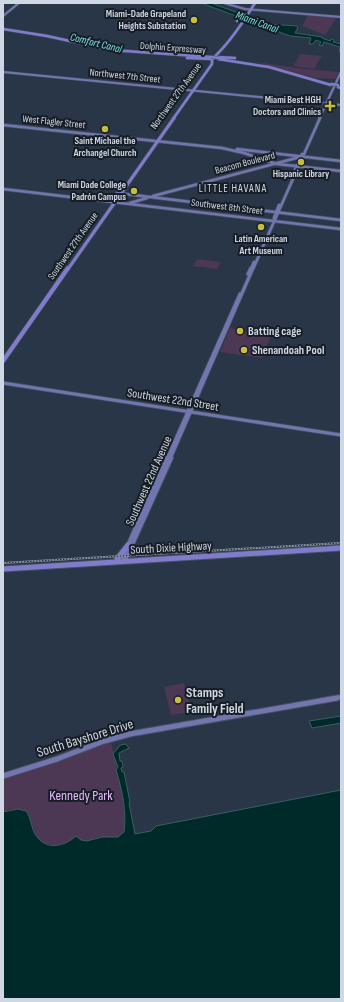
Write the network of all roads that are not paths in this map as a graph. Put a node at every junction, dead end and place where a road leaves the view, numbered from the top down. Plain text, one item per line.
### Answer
1 (19, 3) edge
2 (224, 3) edge
3 (254, 3) edge
4 (249, 10) junction
5 (3, 16) edge
6 (341, 17) edge
7 (3, 29) edge
8 (48, 36) junction
9 (219, 52) junction
10 (173, 55) junction
11 (179, 55) junction
12 (206, 55) junction
13 (227, 56) junction
14 (214, 58) junction
15 (201, 59) junction
16 (222, 62) junction
17 (262, 64) junction
18 (210, 65) junction
19 (257, 65) junction
20 (3, 72) edge
21 (341, 72) edge
22 (331, 85) junction
23 (340, 86) edge
24 (191, 91) junction
25 (326, 104) junction
26 (341, 105) edge
27 (173, 116) junction
28 (3, 124) edge
29 (17, 126) junction
30 (163, 129) junction
31 (90, 134) junction
32 (94, 134) junction
33 (104, 135) junction
34 (155, 141) junction
35 (191, 145) junction
36 (265, 152) junction
37 (244, 153) junction
38 (301, 158) junction
39 (341, 161) edge
40 (276, 164) junction
41 (279, 164) junction
42 (269, 165) junction
43 (284, 166) junction
44 (296, 167) junction
45 (341, 171) edge
46 (3, 189) edge
47 (119, 193) junction
48 (160, 194) junction
49 (150, 197) junction
50 (157, 198) junction
51 (113, 202) junction
52 (126, 203) junction
53 (277, 212) junction
54 (341, 220) edge
55 (273, 221) junction
56 (341, 229) edge
57 (4, 358) edge
58 (3, 382) edge
59 (190, 411) junction
60 (341, 434) edge
61 (171, 452) junction
62 (128, 545) joint
63 (341, 547) edge
64 (122, 559) junction
65 (3, 567) edge
66 (341, 697) edge
67 (3, 776) edge

1 - 5 main road
2 - 4 main road
3 - 4 highway, Northwest 27th Avenue
4 - 6 main road
4 - 9 highway, Northwest 27th Avenue
7 - 8 highway, Dolphin Expressway
7 - 8 highway
7 - 8 highway, Dolphin Expressway
8 - 10 highway, Dolphin Expressway
8 - 10 highway, Dolphin Expressway
9 - 12 highway
9 - 13 highway
9 - 14 highway, Northwest 27th Avenue
10 - 11 highway
10 - 11 highway
11 - 12 highway
11 - 14 highway, Dolphin Expressway
11 - 15 highway
12 - 14 highway
13 - 14 highway
13 - 17 highway
14 - 15 highway
14 - 16 highway
14 - 17 highway, Dolphin Expressway
14 - 18 highway, Northwest 27th Avenue
14 - 19 highway, Dolphin Expressway
15 - 18 highway
16 - 18 highway
16 - 19 highway
17 - 22 highway, Dolphin Expressway
18 - 24 highway, Northwest 27th Avenue
19 - 22 highway, Dolphin Expressway
20 - 24 main road, Northwest 7th Street
21 - 25 main road, Southwest 22nd Avenue
22 - 23 highway, Dolphin Expressway, bridge
24 - 25 main road, Northwest 7th Street
24 - 27 highway, Northwest 27th Avenue
25 - 26 main road, Northwest 7th Street
25 - 38 main road, Southwest 22nd Avenue
27 - 30 highway, Northwest 27th Avenue
27 - 30 highway, Northwest 27th Avenue
28 - 29 main road, West Flagler Street
29 - 31 main road, West Flagler Street
29 - 32 main road, West Flagler Street
30 - 34 highway, Northwest 27th Avenue
31 - 32 main road
31 - 33 main road, West Flagler Street
32 - 33 main road, West Flagler Street
33 - 34 main road, West Flagler Street
34 - 35 main road, West Flagler Street
34 - 47 highway, Southwest 27th Avenue
35 - 36 main road, West Flagler Street
35 - 37 main road, West Flagler Street
36 - 37 main road
36 - 38 main road, West Flagler Street
37 - 40 main road
38 - 39 main road, West Flagler Street
38 - 40 main road, Beacom Boulevard
38 - 44 main road, Southwest 22nd Avenue
40 - 41 main road
40 - 42 main road, Beacom Boulevard
41 - 43 main road
41 - 44 main road
42 - 43 main road
42 - 48 main road, Beacom Boulevard
43 - 44 main road
44 - 45 main road
44 - 53 main road, Southwest 22nd Avenue
46 - 51 main road, Southwest 8th Street
47 - 49 main road
47 - 51 highway, Southwest 27th Avenue
48 - 49 main road, Beacom Boulevard
48 - 50 main road
49 - 50 main road
49 - 52 main road, Beacom Boulevard
50 - 53 main road
51 - 52 main road, Southwest 8th Street
51 - 57 highway, Southwest 27th Avenue
52 - 55 main road, Southwest 8th Street
53 - 54 main road
53 - 55 main road, Southwest 22nd Avenue
55 - 56 main road, Southwest 8th Street
55 - 59 main road, Southwest 22nd Avenue
58 - 59 main road, Southwest 22nd Street
59 - 60 main road, Southwest 22nd Street
59 - 61 main road, Southwest 22nd Avenue
61 - 62 main road, Southwest 22nd Avenue
61 - 64 main road, Southwest 22nd Avenue
62 - 64 highway
63 - 64 highway, South Dixie Highway
64 - 65 highway, South Dixie Highway
66 - 67 main road, South Bayshore Drive

